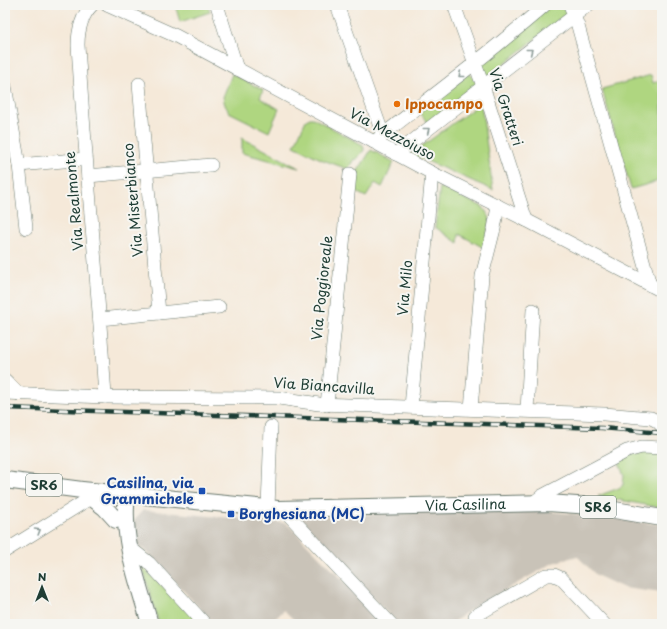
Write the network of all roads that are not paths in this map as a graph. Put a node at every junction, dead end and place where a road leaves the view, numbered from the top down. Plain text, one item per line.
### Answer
1 (92, 5) edge
2 (107, 5) edge
3 (217, 5) edge
4 (336, 5) edge
5 (454, 5) edge
6 (545, 5) edge
7 (588, 5) edge
8 (573, 10) edge
9 (475, 64) junction
10 (237, 69) junction
11 (139, 84) dead end
12 (5, 86) edge
13 (484, 86) junction
14 (379, 139) junction
15 (396, 154) junction
16 (85, 159) junction
17 (19, 165) junction
18 (211, 165) dead end
19 (147, 171) junction
20 (432, 173) junction
21 (350, 174) dead end
22 (88, 176) junction
23 (498, 206) junction
24 (526, 220) junction
25 (26, 228) dead end
26 (650, 285) junction
27 (662, 291) edge
28 (219, 307) dead end
29 (533, 310) dead end
30 (159, 313) junction
31 (100, 319) junction
32 (5, 380) edge
33 (5, 393) edge
34 (19, 394) junction
35 (105, 396) junction
36 (327, 405) junction
37 (411, 407) junction
38 (471, 409) junction
39 (527, 410) junction
40 (662, 426) edge
41 (271, 427) dead end
42 (662, 448) edge
43 (5, 480) edge
44 (121, 493) junction
45 (87, 494) junction
46 (533, 503) junction
47 (276, 509) junction
48 (662, 518) edge
49 (116, 520) junction
50 (128, 546) junction
51 (5, 551) edge
52 (475, 616) dead end
53 (150, 624) edge
54 (205, 624) edge
55 (391, 624) edge
56 (604, 624) edge

1 - 16 street, Via Realmonte
2 - 10 street, Via Mezzoiuso
3 - 10 street
4 - 14 street
5 - 9 street, Via Gratteri
6 - 9 street
7 - 8 street
13 -> 8 street
8 - 26 street
9 - 13 street, Via Gratteri
9 -> 14 street
10 - 14 street, Via Mezzoiuso
11 - 19 street, Via Misterbianco
12 - 17 street
15 -> 13 street
13 - 24 street, Via Gratteri
14 - 15 street, Via Mezzoiuso
15 - 20 street, Via Mezzoiuso
16 - 17 street
16 - 22 street, Via Realmonte
17 - 25 street
18 - 19 street
19 - 22 street
19 - 30 street, Via Misterbianco
20 - 23 street, Via Mezzoiuso
20 - 37 street, Via Milo
21 - 36 street, Via Poggioreale
22 - 31 street, Via Realmonte
23 - 24 street, Via Mezzoiuso
23 - 38 street
24 - 26 street, Via Mezzoiuso
26 - 27 street, Via Mezzoiuso
28 - 30 street
29 - 39 street
30 - 31 street
31 - 35 street, Via Realmonte
32 - 34 street
33 - 34 street, Via Biancavilla
34 - 35 street, Via Biancavilla
35 - 36 street, Via Biancavilla
36 - 37 street, Via Biancavilla
37 - 38 street, Via Biancavilla
38 - 39 street, Via Biancavilla
39 - 40 street, Via Biancavilla
41 - 47 street
42 - 46 street
43 - 45 main road, Via Casilina / SR6
44 - 45 main road, Via Casilina / SR6
44 - 47 main road, Via Casilina / SR6
44 - 49 main road
44 - 50 main road
45 - 49 main road
51 -> 45 street
46 - 47 main road, Via Casilina / SR6
46 - 48 main road, Via Casilina / SR6
47 - 55 street
49 - 50 main road
50 - 53 main road
50 - 54 street
52 - 56 street

